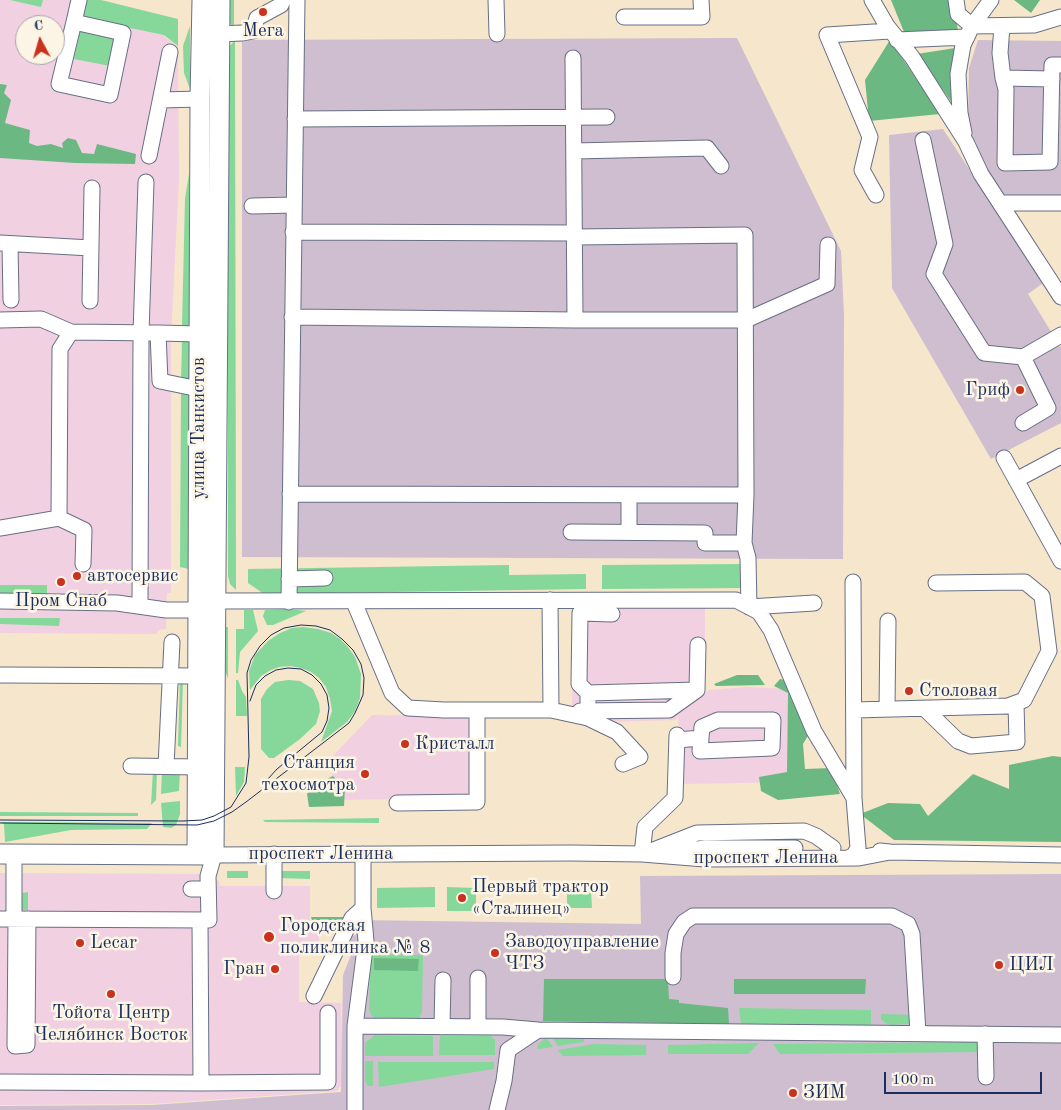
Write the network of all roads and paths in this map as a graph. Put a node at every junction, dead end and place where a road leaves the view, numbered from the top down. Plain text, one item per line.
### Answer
1 (79, 0) edge
2 (202, 0) edge
3 (220, 0) edge
4 (282, 0) edge
5 (297, 0) edge
6 (496, 0) edge
7 (702, 0) edge
8 (872, 0) edge
9 (956, 0) edge
10 (992, 0) edge
11 (624, 17) dead end
12 (1061, 17) edge
13 (74, 22) junction
14 (1002, 26) junction
15 (969, 32) junction
16 (220, 34) junction
17 (497, 34) dead end
18 (894, 35) junction
19 (170, 52) dead end
20 (573, 58) dead end
21 (1061, 65) edge
22 (1002, 78) junction
23 (1052, 79) junction
24 (200, 99) junction
25 (160, 100) junction
26 (606, 117) dead end
27 (574, 118) junction
28 (295, 119) junction
29 (923, 140) dead end
30 (966, 142) junction
31 (574, 151) junction
32 (149, 156) dead end
33 (721, 166) dead end
34 (146, 182) dead end
35 (92, 188) dead end
36 (876, 195) dead end
37 (1000, 203) junction
38 (1061, 203) edge
39 (294, 205) junction
40 (252, 206) dead end
41 (293, 232) junction
42 (575, 235) junction
43 (5, 244) edge
44 (828, 245) dead end
45 (91, 248) junction
46 (1061, 297) edge
47 (11, 300) dead end
48 (90, 301) dead end
49 (292, 318) junction
50 (0, 320) edge
51 (575, 320) junction
52 (746, 320) junction
53 (71, 332) junction
54 (141, 333) junction
55 (158, 334) junction
56 (199, 334) junction
57 (1061, 335) edge
58 (1023, 357) junction
59 (199, 388) junction
60 (1023, 422) dead end
61 (1061, 456) edge
62 (1004, 458) dead end
63 (1016, 480) junction
64 (290, 494) junction
65 (629, 495) junction
66 (746, 495) junction
67 (59, 518) junction
68 (0, 528) edge
69 (1044, 531) junction
70 (1061, 531) edge
71 (571, 532) dead end
72 (629, 532) junction
73 (744, 543) junction
74 (1061, 561) edge
75 (84, 564) dead end
76 (325, 578) dead end
77 (289, 579) junction
78 (853, 582) dead end
79 (936, 583) dead end
80 (550, 600) junction
81 (0, 601) edge
82 (288, 602) junction
83 (354, 602) junction
84 (814, 603) dead end
85 (204, 605) junction
86 (140, 606) junction
87 (749, 607) junction
88 (612, 614) dead end
89 (888, 621) dead end
90 (172, 642) dead end
91 (698, 645) dead end
92 (0, 675) edge
93 (171, 676) junction
94 (198, 676) junction
95 (697, 690) junction
96 (588, 693) junction
97 (1016, 703) junction
98 (925, 708) junction
99 (887, 709) junction
100 (477, 710) junction
101 (854, 710) junction
102 (557, 711) junction
103 (588, 711) junction
104 (701, 738) junction
105 (623, 764) dead end
106 (131, 766) dead end
107 (166, 766) junction
108 (198, 766) junction
109 (854, 798) junction
110 (397, 803) dead end
111 (822, 849) junction
112 (853, 853) junction
113 (7, 854) edge
114 (274, 854) junction
115 (364, 854) junction
116 (642, 854) junction
117 (206, 855) junction
118 (1061, 855) edge
119 (208, 883) junction
120 (191, 889) dead end
121 (274, 891) dead end
122 (363, 908) junction
123 (14, 919) edge
124 (200, 920) junction
125 (673, 976) dead end
126 (478, 978) dead end
127 (443, 980) dead end
128 (314, 996) dead end
129 (328, 1013) dead end
130 (355, 1026) junction
131 (478, 1026) junction
132 (442, 1027) junction
133 (508, 1027) junction
134 (538, 1030) junction
135 (918, 1034) junction
136 (985, 1034) junction
137 (1061, 1035) edge
138 (508, 1050) junction
139 (986, 1077) dead end
140 (0, 1082) edge
141 (201, 1083) junction
142 (355, 1110) edge
143 (497, 1110) edge

1 - 13 street
2 - 24 main road, улица Танкистов
3 - 16 main road, улица Танкистов
4 - 16 street
5 - 28 street
6 - 17 street
7 - 11 street
8 - 18 street
9 - 15 street
10 - 15 street
12 - 14 street
13 - 13 street
14 - 15 street
14 - 22 street
15 - 18 street
15 - 30 street
16 - 85 main road, улица Танкистов
18 - 30 street
18 - 36 street
19 - 25 street
20 - 27 street
21 - 23 street
22 - 23 street
22 - 23 street
24 - 25 street
24 - 56 main road, улица Танкистов
25 - 32 street
26 - 27 street
27 - 28 street
27 - 31 street
28 - 39 street
29 - 58 street
30 - 37 street
31 - 33 street
31 - 42 street
34 - 54 street
35 - 45 street
37 - 38 street
37 - 46 street
39 - 40 street
39 - 41 street
41 - 42 street
41 - 49 street
42 - 51 street
42 - 52 street
43 - 45 street
43 - 47 street
44 - 52 street
45 - 48 street
49 - 51 street
49 - 64 street
50 - 53 street
51 - 52 street
52 - 66 street
53 - 54 street
53 - 67 street
54 - 55 street
54 - 86 street
55 - 56 street
55 - 59 street
56 - 59 main road, улица Танкистов
57 - 58 street
58 - 60 street
59 - 85 main road, улица Танкистов
61 - 63 street
62 - 63 street
63 - 69 street
64 - 65 street
64 - 77 street
65 - 66 street
65 - 72 street
66 - 73 street
67 - 68 street
67 - 75 street
69 - 70 street
69 - 74 street
71 - 72 street
72 - 73 street
73 - 87 street
76 - 77 street
77 - 82 street
78 - 101 street
79 - 97 street
80 - 83 street
80 - 87 street
80 - 102 street
81 - 86 street
82 - 83 street
82 - 85 street
83 - 100 street
84 - 87 street
85 - 86 street
85 - 94 main road, улица Танкистов
85 - 117 main road, улица Танкистов
87 - 109 street
88 - 96 street
89 - 99 street
90 - 93 street
91 - 95 street
92 - 93 street
93 - 94 street
93 - 107 street
94 - 108 main road, улица Танкистов
95 - 96 street
95 - 103 street
96 - 103 street
97 - 98 street
97 - 98 street
98 - 99 street
99 - 101 street
100 - 102 street
100 - 110 street
101 - 109 street
102 - 103 street
102 - 105 street
104 - 104 street
104 - 116 street
106 - 107 street
107 - 108 street
108 - 117 main road, улица Танкистов
109 - 112 street
111 - 112 street, проспект Ленина
111 - 112 street, проспект Ленина
111 - 116 street, проспект Ленина
111 - 116 street
112 - 118 street, проспект Ленина
113 - 117 main road, проспект Ленина
113 - 123 street
114 - 115 street, проспект Ленина
114 - 117 street, проспект Ленина
114 - 121 street
115 - 116 street, проспект Ленина
115 - 122 street
117 - 119 street
119 - 120 street
119 - 124 street
122 - 128 street
122 - 130 street
123 - 123 street
123 - 124 street
124 - 141 street
125 - 135 street
126 - 131 street
127 - 132 street
129 - 141 street
130 - 132 street
130 - 142 street
131 - 132 street
131 - 133 street
133 - 134 street
133 - 138 street
134 - 135 street
134 - 138 street
135 - 136 street
136 - 137 street
136 - 139 street
138 - 143 street
140 - 141 street

